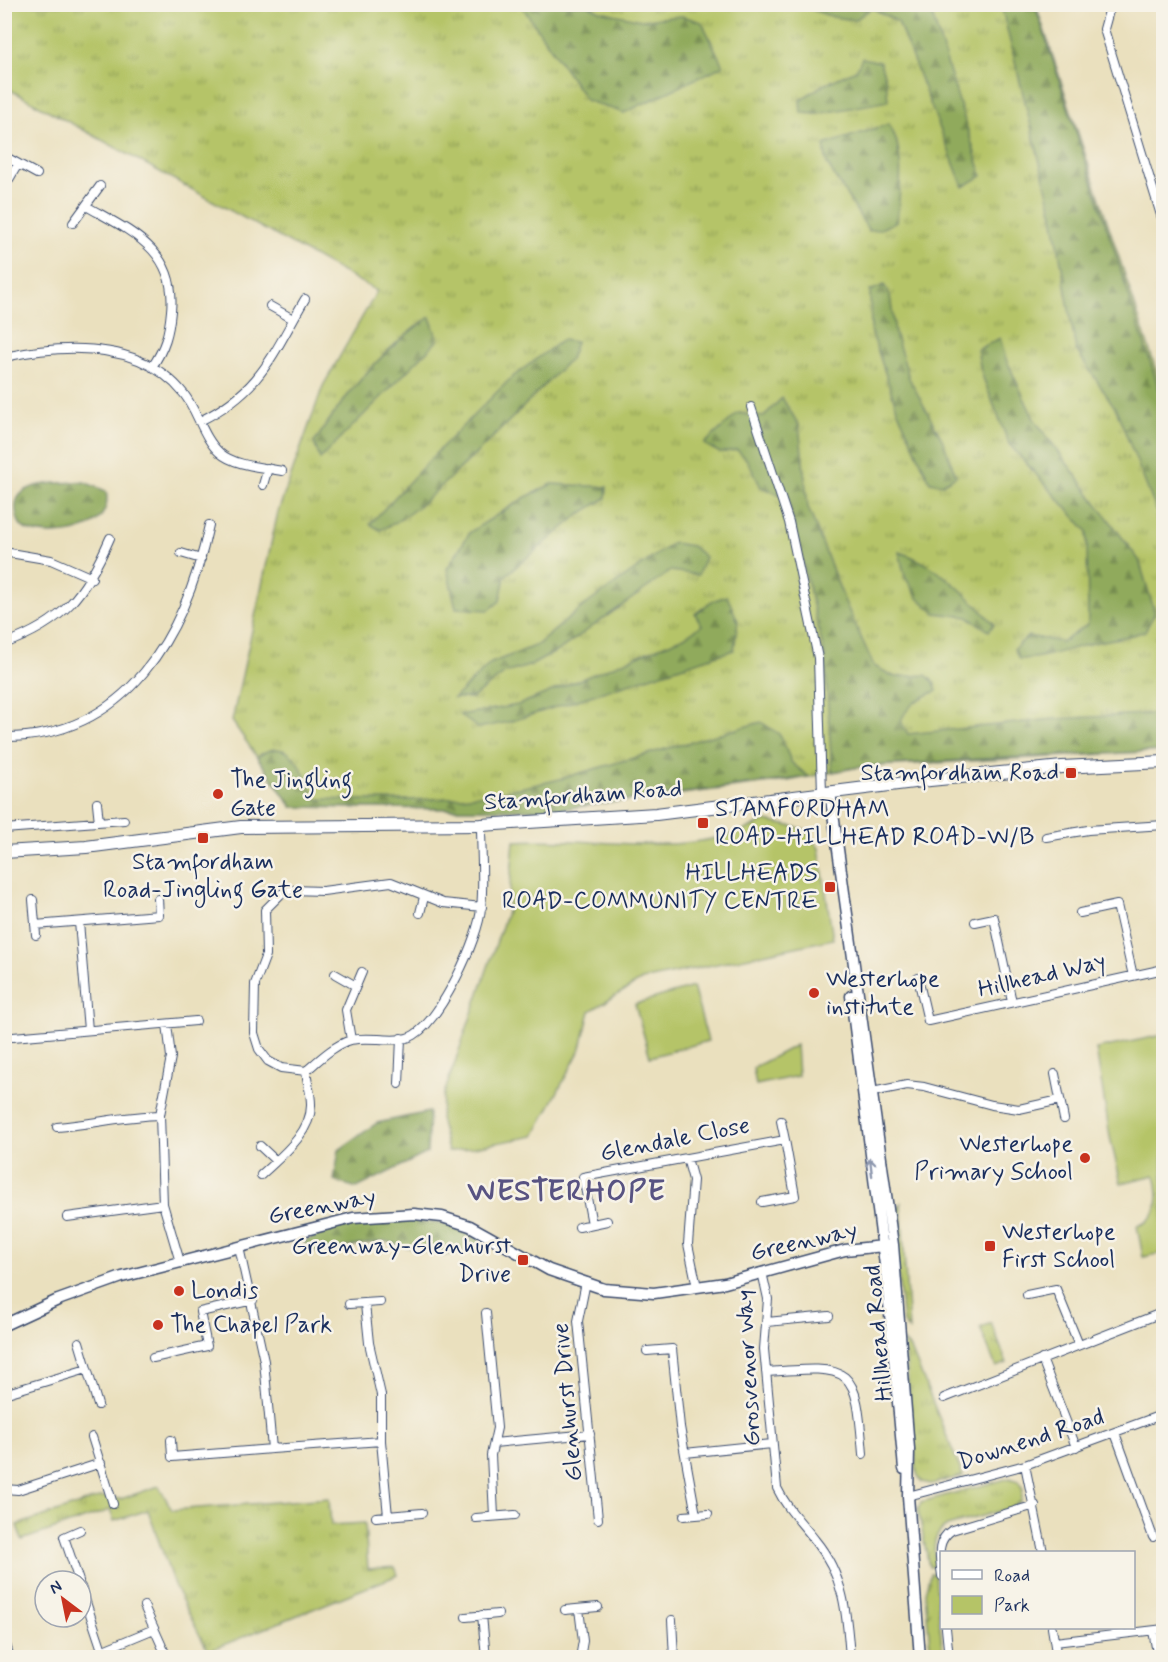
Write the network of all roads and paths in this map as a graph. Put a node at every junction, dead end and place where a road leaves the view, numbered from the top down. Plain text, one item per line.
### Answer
1 (1116, 4) edge
2 (4, 156) edge
3 (18, 164) junction
4 (37, 174) dead end
5 (100, 186) dead end
6 (4, 188) edge
7 (88, 207) junction
8 (74, 223) dead end
9 (1164, 225) edge
10 (305, 299) dead end
11 (270, 306) dead end
12 (293, 319) junction
13 (4, 345) edge
14 (6, 356) edge
15 (152, 367) junction
16 (751, 407) dead end
17 (200, 421) junction
18 (268, 468) junction
19 (282, 471) dead end
20 (264, 485) dead end
21 (209, 525) dead end
22 (110, 538) dead end
23 (4, 552) edge
24 (182, 553) dead end
25 (201, 559) junction
26 (92, 578) junction
27 (4, 644) edge
28 (4, 737) edge
29 (1164, 762) edge
30 (826, 793) junction
31 (97, 803) dead end
32 (124, 820) dead end
33 (99, 822) junction
34 (481, 825) junction
35 (1164, 825) edge
36 (4, 830) edge
37 (1046, 837) dead end
38 (4, 852) edge
39 (839, 862) junction
40 (424, 897) junction
41 (158, 899) dead end
42 (33, 900) dead end
43 (482, 907) junction
44 (1080, 913) dead end
45 (420, 914) dead end
46 (79, 922) junction
47 (975, 922) dead end
48 (35, 926) junction
49 (36, 935) dead end
50 (1164, 969) edge
51 (362, 972) dead end
52 (336, 974) dead end
53 (1133, 976) junction
54 (918, 978) dead end
55 (356, 986) junction
56 (1012, 1002) junction
57 (196, 1021) dead end
58 (166, 1024) junction
59 (88, 1030) junction
60 (13, 1037) dead end
61 (401, 1038) junction
62 (351, 1040) junction
63 (306, 1071) junction
64 (1055, 1074) dead end
65 (399, 1084) dead end
66 (861, 1084) junction
67 (872, 1092) junction
68 (1060, 1100) junction
69 (863, 1102) junction
70 (160, 1115) junction
71 (1064, 1119) dead end
72 (782, 1121) dead end
73 (57, 1127) dead end
74 (785, 1140) junction
75 (260, 1146) dead end
76 (687, 1158) junction
77 (276, 1161) junction
78 (261, 1175) dead end
79 (762, 1202) dead end
80 (163, 1204) junction
81 (67, 1217) dead end
82 (607, 1221) dead end
83 (592, 1224) junction
84 (579, 1227) dead end
85 (888, 1245) junction
86 (239, 1247) junction
87 (180, 1262) junction
88 (762, 1272) junction
89 (586, 1282) junction
90 (697, 1287) junction
91 (1027, 1295) dead end
92 (253, 1300) junction
93 (380, 1302) dead end
94 (349, 1304) dead end
95 (365, 1304) junction
96 (1164, 1312) edge
97 (486, 1313) dead end
98 (829, 1316) dead end
99 (768, 1322) junction
100 (4, 1325) edge
101 (80, 1342) dead end
102 (1078, 1345) junction
103 (647, 1351) dead end
104 (153, 1358) dead end
105 (1042, 1359) junction
106 (87, 1369) junction
107 (766, 1372) junction
108 (4, 1394) edge
109 (944, 1398) dead end
110 (98, 1405) dead end
111 (1164, 1414) edge
112 (1116, 1433) junction
113 (590, 1434) junction
114 (92, 1437) dead end
115 (171, 1440) dead end
116 (381, 1441) junction
117 (494, 1443) junction
118 (772, 1444) junction
119 (1076, 1447) junction
120 (272, 1449) junction
121 (685, 1453) junction
122 (863, 1454) dead end
123 (101, 1463) junction
124 (1025, 1465) junction
125 (4, 1489) edge
126 (908, 1496) junction
127 (113, 1504) dead end
128 (1035, 1505) junction
129 (422, 1513) dead end
130 (708, 1514) dead end
131 (514, 1515) dead end
132 (696, 1515) junction
133 (388, 1516) junction
134 (494, 1516) junction
135 (684, 1516) dead end
136 (376, 1517) dead end
137 (476, 1518) dead end
138 (598, 1520) dead end
139 (80, 1530) dead end
140 (1153, 1537) dead end
141 (1043, 1551) edge
142 (940, 1557) edge
143 (75, 1569) edge
144 (144, 1606) dead end
145 (597, 1607) dead end
146 (579, 1609) junction
147 (565, 1610) dead end
148 (498, 1614) dead end
149 (482, 1616) junction
150 (466, 1617) dead end
151 (672, 1620) dead end
152 (93, 1623) edge
153 (154, 1629) junction
154 (946, 1629) edge
155 (1052, 1629) edge
156 (1164, 1629) edge
157 (1153, 1631) junction
158 (4, 1638) edge
159 (1055, 1642) junction
160 (102, 1650) junction
161 (165, 1653) dead end
162 (10, 1658) edge
163 (84, 1658) edge
164 (486, 1658) edge
165 (580, 1658) edge
166 (674, 1658) edge
167 (850, 1658) edge
168 (920, 1658) edge
169 (949, 1658) edge
170 (1057, 1658) edge
171 (1158, 1658) edge

1 - 9 street
2 - 3 street
3 - 4 street
3 - 6 street
5 - 7 street
7 - 8 street
7 - 15 street
10 - 12 street
11 - 12 street
12 - 17 street
13 - 14 street
14 - 15 street
15 - 17 street
16 - 30 street
17 - 18 street
18 - 19 street
18 - 20 street
21 - 25 street
22 - 26 street
23 - 26 street
24 - 25 street
25 - 28 street
26 - 27 street
29 - 30 main road, Stamfordham Road
30 - 34 main road, Stamfordham Road
30 - 39 street, Hillhead Road
31 - 33 street
32 - 33 street
33 - 36 street
34 - 38 main road, Stamfordham Road
34 - 43 street
35 - 37 street
39 - 66 street
39 - 67 street, Hillhead Road
40 - 43 street
40 - 45 street
40 - 63 street
41 - 46 street
42 - 48 street
43 - 61 street
44 - 53 street
46 - 48 street
46 - 59 street
47 - 56 street
48 - 49 street
50 - 53 street, Hillhead Way
51 - 55 street
52 - 55 street
53 - 56 street, Hillhead Way
54 - 56 street, Hillhead Way
55 - 62 street
57 - 58 street
58 - 59 street
58 - 70 street
59 - 60 street
61 - 62 street
61 - 65 street
62 - 63 street
63 - 77 street
64 - 68 street
66 - 67 street
66 - 69 street
67 - 68 street
67 - 69 street
67 - 85 street, Hillhead Road
68 - 71 street
85 -> 69 street
70 - 73 street
70 - 80 street
72 - 74 street, Glendale Close
74 - 76 street, Glendale Close
74 - 79 street, Glendale Close
75 - 77 street
76 - 83 street, Glendale Close
76 - 90 street
77 - 78 street
80 - 81 street
80 - 87 street
82 - 83 street
83 - 84 street
85 - 88 street, Greenway
85 - 126 street, Hillhead Road
86 - 87 street, Greenway
86 - 89 street, Greenway
86 - 92 street
87 - 100 street, Greenway
88 - 90 street, Greenway
88 - 99 street, Grosvenor Way
89 - 90 street, Greenway
89 - 113 street, Glenhurst Drive
91 - 102 street
92 - 104 street
92 - 120 street
93 - 95 street
94 - 95 street
95 - 116 street
96 - 102 street
97 - 117 street
98 - 99 street
99 - 107 street, Grosvenor Way
101 - 106 street
102 - 105 street
103 - 121 street
105 - 109 street
105 - 119 street
106 - 108 street
106 - 110 street
107 - 118 street, Grosvenor Way
107 - 122 street
111 - 112 street, Downend Road
112 - 119 street, Downend Road
112 - 140 street
113 - 117 street
113 - 138 street, Glenhurst Drive
114 - 123 street
115 - 120 street
116 - 120 street
116 - 133 street
117 - 134 street
118 - 121 street
118 - 167 street, Grosvenor Way
119 - 124 street, Downend Road
121 - 132 street
123 - 125 street
123 - 127 street
124 - 126 street, Downend Road
124 - 128 street
126 - 168 street, Hillhead Road
128 - 141 street
128 - 142 street
129 - 133 street
130 - 132 street
131 - 134 street
132 - 135 street
133 - 136 street
134 - 137 street
139 - 143 street
144 - 153 street
145 - 146 street
146 - 147 street
146 - 165 street
148 - 149 street
149 - 150 street
149 - 164 street
151 - 166 street
152 - 160 street
153 - 160 street
153 - 161 street
154 - 169 street
155 - 159 street
156 - 157 street
157 - 159 street
157 - 171 street
158 - 162 street
159 - 170 street
160 - 163 street

